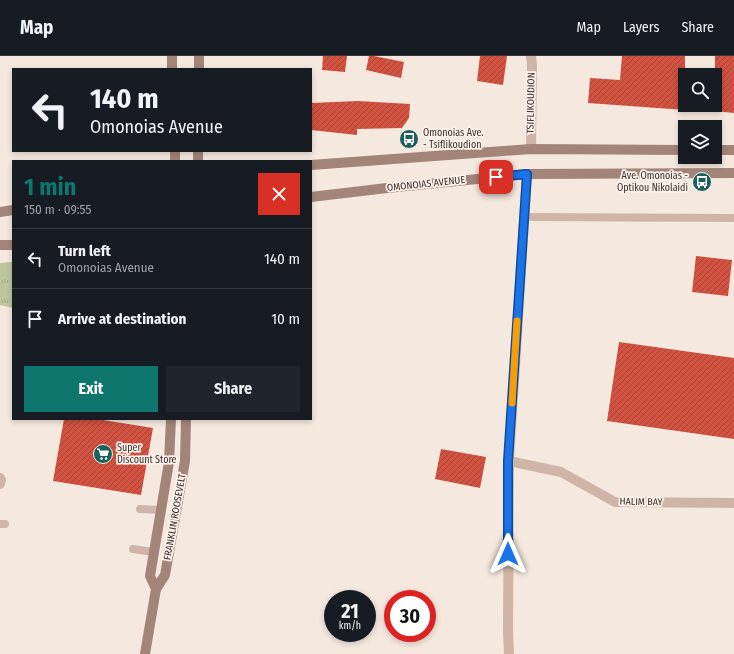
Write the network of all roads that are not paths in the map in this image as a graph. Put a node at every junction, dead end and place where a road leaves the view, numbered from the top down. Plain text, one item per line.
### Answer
1 (172, 56) edge
2 (199, 56) edge
3 (531, 56) edge
4 (172, 68) edge
5 (199, 68) edge
6 (531, 149) junction
7 (678, 150) edge
8 (722, 150) edge
9 (734, 150) edge
10 (312, 165) edge
11 (734, 173) edge
12 (527, 174) junction
13 (312, 197) edge
14 (12, 210) edge
15 (0, 212) edge
16 (524, 217) junction
17 (734, 218) edge
18 (0, 245) edge
19 (12, 245) edge
20 (171, 420) edge
21 (186, 420) edge
22 (508, 461) junction
23 (0, 478) edge
24 (0, 484) edge
25 (734, 503) edge
26 (140, 509) dead end
27 (161, 510) junction
28 (133, 549) dead end
29 (154, 552) junction
30 (156, 589) junction
31 (145, 654) edge
32 (509, 654) edge

1 - 4 main road
2 - 5 main road
3 - 6 street, TSIFLIKOUDION
6 - 7 main road
6 - 10 main road
8 - 9 main road
11 - 12 main road, OMONOIAS AVENUE
12 - 13 main road, OMONOIAS AVENUE
12 - 16 street
14 - 15 main road
16 - 17 lane
16 - 22 street
18 - 19 main road
20 - 27 main road, FRANKLIN ROOSEVELT
21 - 30 main road, FRANKLIN ROOSEVELT
22 - 25 street, HALIM BAY
22 - 32 street
23 - 24 street
26 - 27 lane
27 - 29 main road, FRANKLIN ROOSEVELT
28 - 29 lane
29 - 30 main road, FRANKLIN ROOSEVELT
30 - 31 main road, FRANKLIN ROOSEVELT

